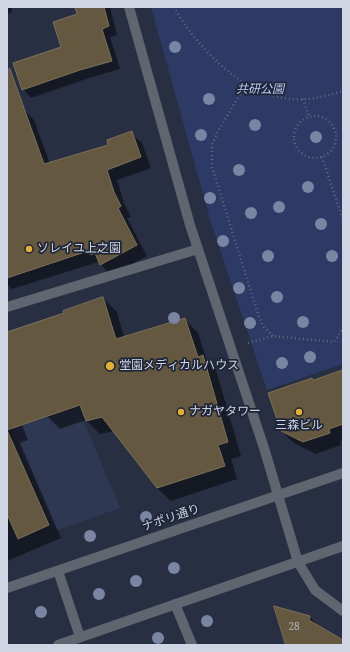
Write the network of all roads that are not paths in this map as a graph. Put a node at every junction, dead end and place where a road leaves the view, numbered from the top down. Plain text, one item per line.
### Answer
1 (129, 7) edge
2 (198, 249) junction
3 (7, 307) edge
4 (343, 473) edge
5 (278, 495) junction
6 (343, 546) edge
7 (298, 562) junction
8 (58, 571) junction
9 (7, 588) edge
10 (175, 604) junction
11 (343, 611) edge
12 (80, 637) junction
13 (58, 645) edge
14 (192, 645) edge

1 - 2 street
2 - 3 street
2 - 5 street
4 - 5 street, ナポリ通り
5 - 7 street
5 - 8 street, ナポリ通り
6 - 7 street
7 - 10 street
7 - 11 street
8 - 9 street, ナポリ通り
8 - 12 street
10 - 12 street
10 - 14 street
12 - 13 street

